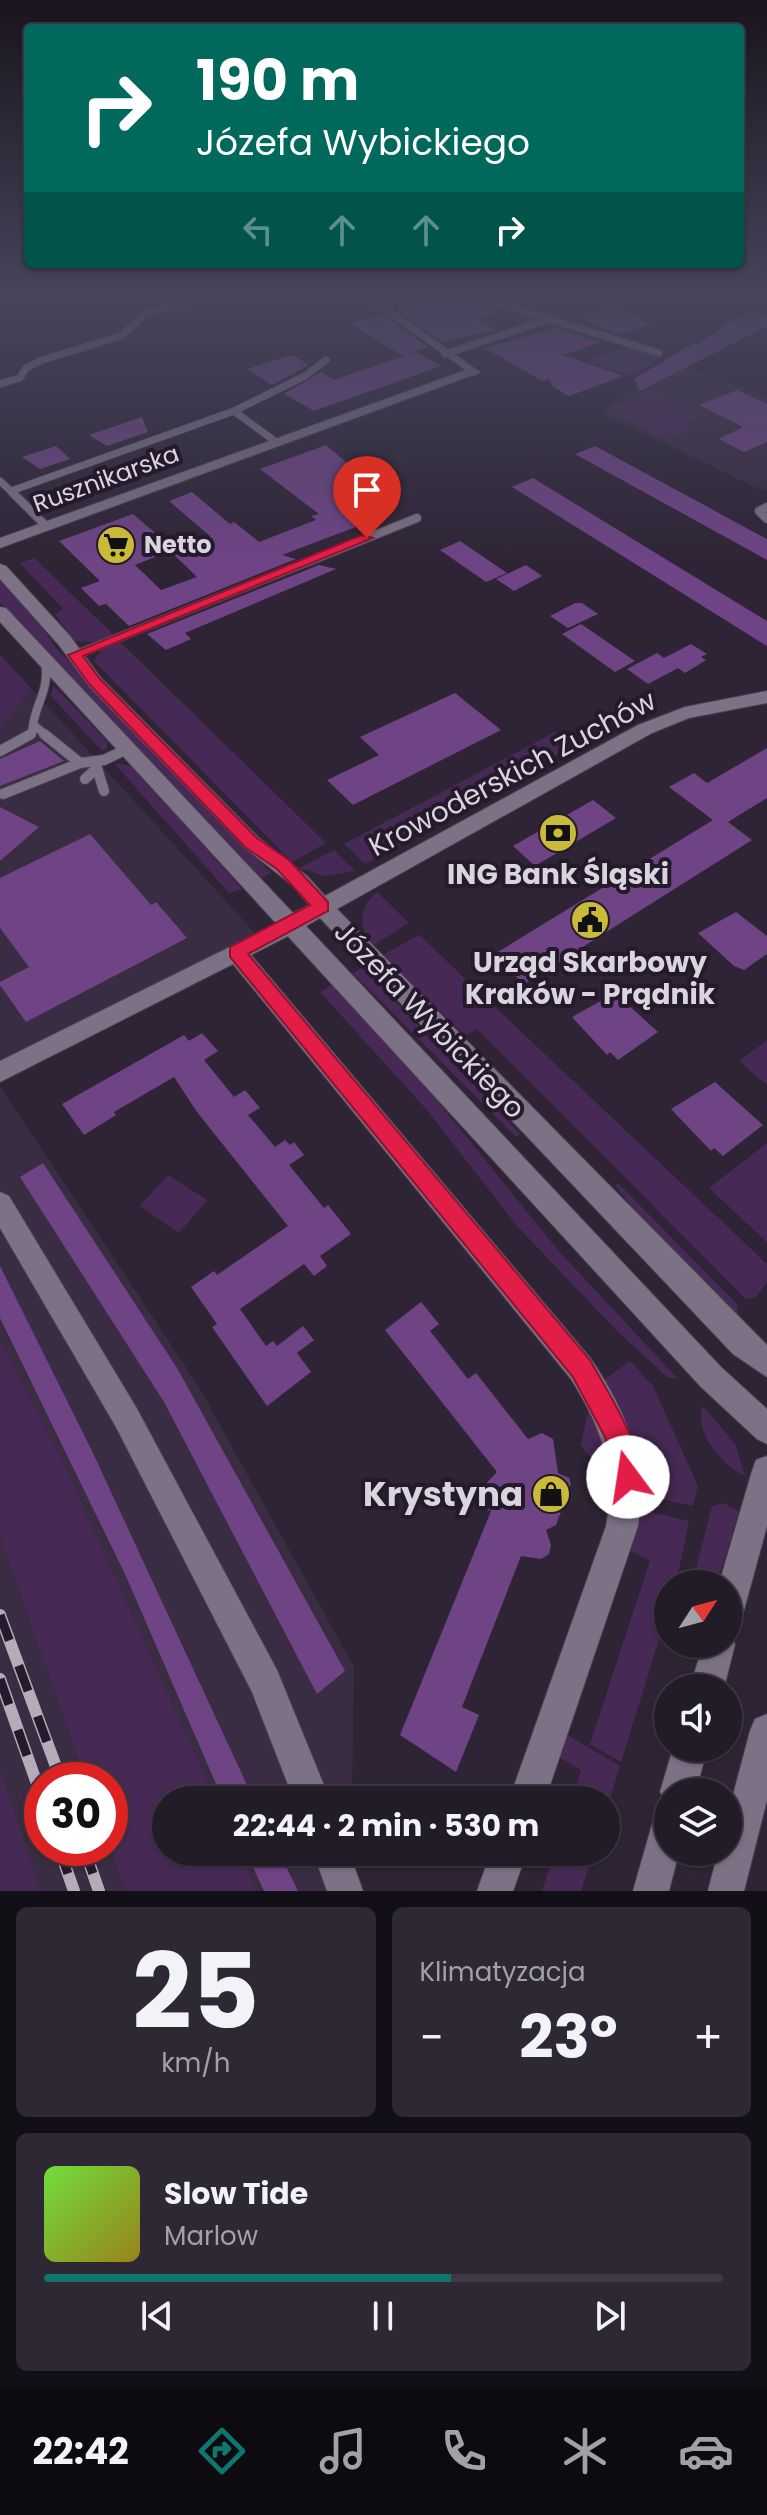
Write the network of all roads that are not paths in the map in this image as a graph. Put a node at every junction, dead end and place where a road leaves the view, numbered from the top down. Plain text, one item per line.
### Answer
1 (271, 389) edge
2 (425, 389) edge
3 (234, 411) junction
4 (276, 442) junction
5 (0, 481) edge
6 (11, 491) junction
7 (767, 507) edge
8 (417, 518) dead end
9 (767, 519) edge
10 (46, 526) junction
11 (0, 543) edge
12 (0, 569) edge
13 (0, 612) edge
14 (75, 655) junction
15 (45, 661) junction
16 (767, 697) edge
17 (35, 726) junction
18 (127, 749) junction
19 (0, 751) edge
20 (80, 763) junction
21 (85, 779) dead end
22 (104, 791) dead end
23 (3, 794) dead end
24 (322, 907) junction
25 (292, 924) junction
26 (236, 952) junction
27 (0, 1072) edge
28 (0, 1204) edge
29 (767, 1363) edge
30 (767, 1429) edge
31 (767, 1471) edge
32 (739, 1570) edge
33 (767, 1731) edge
34 (306, 1786) edge
35 (532, 1786) edge
36 (336, 1866) edge
37 (504, 1866) edge
38 (658, 1866) edge
39 (345, 1891) edge
40 (495, 1891) edge
41 (651, 1891) edge
42 (726, 1891) edge

1 - 3 lane
2 - 4 street, Rusznikarska
3 - 4 lane
3 - 6 lane
4 - 10 street, Rusznikarska
5 - 6 lane
6 - 10 lane
7 - 9 lane
8 - 14 lane
10 - 11 street, Rusznikarska
12 - 14 street, Józefa Wybickiego
13 - 15 street, Józefa Wybickiego
14 - 24 street, Józefa Wybickiego
15 - 17 lane
15 - 18 street, Józefa Wybickiego
16 - 24 street, Krowoderskich Zuchów
17 - 19 lane
17 - 20 lane
18 - 20 lane
18 - 25 street, Józefa Wybickiego
20 - 23 lane
21 - 22 lane
24 - 25 street, Krowoderskich Zuchów
24 - 29 street, Józefa Wybickiego
25 - 26 street, Józefa Wybickiego
25 - 30 street, Józefa Wybickiego
26 - 27 street, Józefa Wybickiego
26 - 35 street
28 - 34 street
31 - 32 street
33 - 42 street
36 - 39 street
37 - 40 street
38 - 41 street

